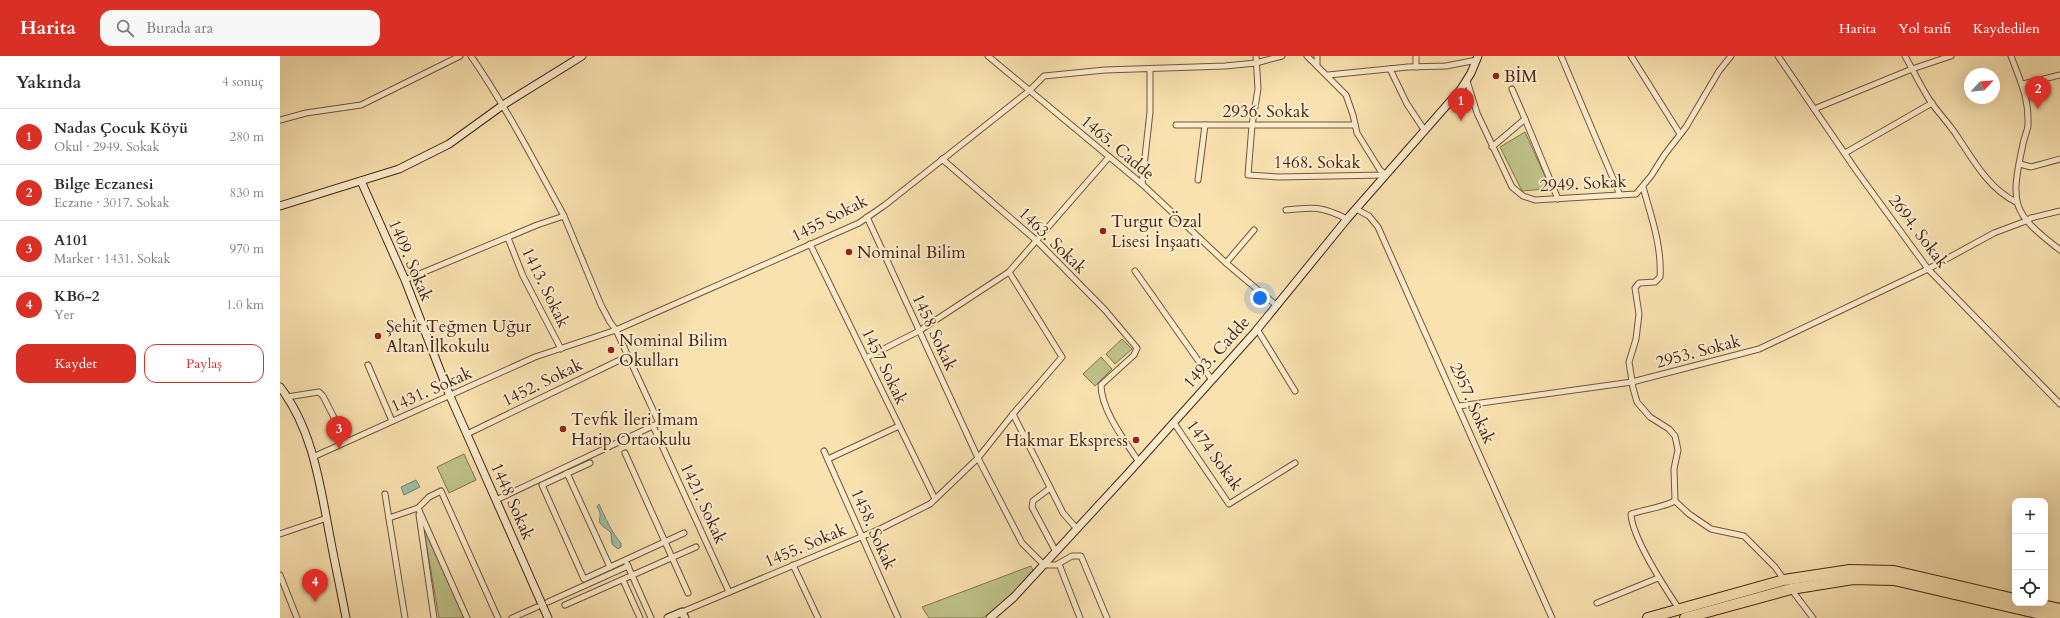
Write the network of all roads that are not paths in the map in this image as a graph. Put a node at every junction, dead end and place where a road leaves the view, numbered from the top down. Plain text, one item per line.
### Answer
1 (460, 56) edge
2 (471, 56) edge
3 (582, 56) edge
4 (988, 56) edge
5 (1256, 56) edge
6 (1282, 56) edge
7 (1307, 56) edge
8 (1317, 56) edge
9 (1416, 56) edge
10 (1561, 56) edge
11 (1631, 56) edge
12 (1731, 56) edge
13 (1778, 56) edge
14 (1905, 56) edge
15 (1951, 56) edge
16 (2012, 56) edge
17 (1478, 58) edge
18 (1256, 63) junction
19 (1317, 65) junction
20 (1416, 67) junction
21 (1150, 69) junction
22 (1390, 69) junction
23 (1912, 69) junction
24 (1328, 75) junction
25 (2060, 76) edge
26 (1467, 81) junction
27 (2023, 84) junction
28 (1512, 89) dead end
29 (1029, 90) junction
30 (1932, 103) junction
31 (503, 105) junction
32 (1814, 109) junction
33 (1525, 119) junction
34 (280, 120) edge
35 (1176, 125) dead end
36 (1205, 125) junction
37 (1252, 125) junction
38 (1355, 125) junction
39 (1425, 131) junction
40 (1680, 134) junction
41 (1492, 147) junction
42 (1844, 153) junction
43 (1109, 156) junction
44 (942, 159) junction
45 (2060, 159) edge
46 (2020, 164) junction
47 (1386, 175) junction
48 (1198, 180) dead end
49 (361, 181) junction
50 (1142, 184) junction
51 (1643, 187) junction
52 (1620, 195) junction
53 (1558, 198) junction
54 (2016, 202) junction
55 (280, 206) edge
56 (1356, 209) junction
57 (1286, 210) dead end
58 (2060, 211) edge
59 (564, 216) junction
60 (866, 217) junction
61 (1347, 219) junction
62 (2026, 221) junction
63 (1254, 230) dead end
64 (508, 238) junction
65 (1037, 241) junction
66 (810, 244) junction
67 (2060, 250) edge
68 (1226, 263) junction
69 (1928, 269) junction
70 (1135, 271) dead end
71 (1009, 272) junction
72 (405, 280) junction
73 (1277, 306) junction
74 (1257, 329) junction
75 (616, 330) junction
76 (919, 331) junction
77 (561, 349) junction
78 (628, 356) junction
79 (866, 358) junction
80 (368, 365) dead end
81 (1212, 380) junction
82 (1632, 382) junction
83 (280, 387) edge
84 (1295, 391) dead end
85 (450, 396) junction
86 (287, 397) junction
87 (2060, 404) edge
88 (1459, 406) junction
89 (1013, 414) junction
90 (392, 421) junction
91 (1174, 423) junction
92 (653, 426) junction
93 (899, 426) junction
94 (467, 434) junction
95 (346, 441) junction
96 (824, 451) dead end
97 (625, 453) dead end
98 (313, 457) junction
99 (978, 458) junction
100 (828, 459) junction
101 (1139, 462) junction
102 (590, 463) dead end
103 (1295, 463) dead end
104 (567, 473) junction
105 (1050, 488) junction
106 (385, 494) dead end
107 (935, 499) junction
108 (496, 500) junction
109 (1674, 501) junction
110 (418, 508) junction
111 (326, 518) junction
112 (389, 518) junction
113 (1077, 529) junction
114 (684, 533) dead end
115 (280, 534) edge
116 (863, 536) junction
117 (665, 542) junction
118 (696, 547) dead end
119 (1056, 552) junction
120 (672, 558) junction
121 (625, 560) junction
122 (1059, 564) junction
123 (794, 565) junction
124 (1044, 565) junction
125 (628, 566) junction
126 (610, 567) junction
127 (280, 576) edge
128 (632, 576) junction
129 (1658, 578) junction
130 (623, 580) junction
131 (1784, 580) junction
132 (1791, 589) junction
133 (730, 592) junction
134 (688, 593) dead end
135 (2012, 598) edge
136 (548, 602) dead end
137 (1597, 602) dead end
138 (565, 605) dead end
139 (2039, 606) edge
140 (535, 608) dead end
141 (1679, 609) junction
142 (2057, 614) edge
143 (684, 615) edge
144 (297, 618) edge
145 (346, 618) edge
146 (405, 618) edge
147 (434, 618) edge
148 (467, 618) edge
149 (498, 618) edge
150 (512, 618) edge
151 (548, 618) edge
152 (640, 618) edge
153 (651, 618) edge
154 (668, 618) edge
155 (818, 618) edge
156 (898, 618) edge
157 (990, 618) edge
158 (1080, 618) edge
159 (1107, 618) edge
160 (1552, 618) edge
161 (1648, 618) edge
162 (1685, 618) edge
163 (1813, 618) edge

1 - 34 street
2 - 31 street
3 - 31 street
4 - 29 street, 1465. Cadde
5 - 18 street
6 - 18 street, 1455 Sokak
7 - 19 street
8 - 19 street
9 - 20 street
10 - 52 street
11 - 40 street
12 - 40 street, 2949. Sokak
13 - 32 street, 2694. Sokak
14 - 23 street
15 - 23 street
16 - 27 street
17 - 20 street
17 - 26 street, 1493. Cadde
18 - 21 street, 1455 Sokak
18 - 37 street
19 - 24 street
20 - 22 street
21 - 29 street, 1455 Sokak
21 - 50 street
22 - 24 street
22 - 39 street
23 - 30 street
23 - 32 street
24 - 38 street
25 - 27 street
26 - 39 street, 1493. Cadde
26 - 41 street, 2949. Sokak
27 - 46 street
28 - 33 street
29 - 43 street, 1465. Cadde
29 - 44 street, 1455 Sokak
30 - 42 street
30 - 54 street
31 - 49 street
31 - 59 street
32 - 42 street, 2694. Sokak
33 - 41 street
33 - 53 street
35 - 36 street, 2936. Sokak
36 - 37 street, 2936. Sokak
36 - 48 street
37 - 38 street, 2936. Sokak
37 - 47 street, 1468. Sokak
38 - 47 street
39 - 47 street, 1493. Cadde
40 - 51 street, 2949. Sokak
41 - 53 street, 2949. Sokak
42 - 69 street, 2694. Sokak
43 - 50 street, 1465. Cadde
43 - 65 street
44 - 60 street, 1455 Sokak
44 - 65 street, 1463. Sokak
45 - 46 street
46 - 54 street
47 - 56 street, 1493. Cadde
49 - 55 street
49 - 72 street, 1409. Sokak
50 - 68 street, 1465. Cadde
51 - 52 street, 2949. Sokak
51 - 82 street
52 - 53 street, 2949. Sokak
54 - 62 street
56 - 61 street, 1493. Cadde
56 - 88 street, 2957. Sokak
57 - 61 street
58 - 62 street, 2953. Sokak
59 - 64 street
59 - 75 street
60 - 66 street, 1455 Sokak
60 - 76 street, 1458 Sokak
61 - 73 street, 1493. Cadde
62 - 67 street
62 - 69 street, 2953. Sokak
63 - 68 street
64 - 72 street
64 - 77 street, 1413. Sokak
65 - 71 street
65 - 101 street, 1463. Sokak
66 - 75 street, 1455 Sokak
66 - 79 street, 1457 Sokak
68 - 73 street, 1465. Cadde
69 - 82 street, 2953. Sokak
69 - 87 street, 2694. Sokak
70 - 81 street
71 - 76 street
71 - 89 street, 1455. Sokak
72 - 85 street, 1409. Sokak
73 - 74 street, 1493. Cadde
74 - 81 street, 1493. Cadde
74 - 84 street
75 - 77 street, 1455 Sokak
75 - 78 street
76 - 79 street
76 - 99 street, 1458 Sokak
77 - 85 street, 1431. Sokak
78 - 92 street
78 - 94 street, 1452. Sokak
79 - 93 street, 1457 Sokak
80 - 90 street
81 - 91 street, 1493. Cadde
82 - 88 street, 2953. Sokak
82 - 109 street
83 - 86 street
85 - 90 street, 1431. Sokak
85 - 94 street, 1448 Sokak
86 - 95 street
86 - 98 street
88 - 160 street, 2957. Sokak
89 - 99 street, 1455. Sokak
89 - 105 street
90 - 95 street, 1431. Sokak
91 - 101 street, 1493. Cadde
91 - 103 street, 1474 Sokak
92 - 108 street
92 - 133 street, 1421. Sokak
93 - 100 street
93 - 107 street, 1457 Sokak
94 - 108 street, 1448 Sokak
95 - 98 street, 1431. Sokak
96 - 100 street, 1458. Sokak
97 - 117 street
98 - 111 street
99 - 107 street, 1455. Sokak
99 - 124 street, 1458 Sokak
100 - 116 street, 1458. Sokak
101 - 113 street, 1493. Cadde
102 - 104 street
104 - 126 street
104 - 126 street
105 - 113 street
105 - 119 street
106 - 112 street
107 - 116 street, 1455. Sokak
108 - 151 street, 1448 Sokak
109 - 129 street
109 - 131 street
110 - 112 street
110 - 147 street
110 - 148 street
110 - 149 street
111 - 115 street
111 - 145 street
112 - 146 street
113 - 119 street, 1493. Cadde
114 - 117 street
116 - 123 street, 1455. Sokak
116 - 156 street, 1458. Sokak
117 - 120 street
117 - 121 street
118 - 120 street
119 - 124 street, 1493. Cadde
120 - 128 street
120 - 134 street
121 - 125 street
121 - 126 street
122 - 124 street
122 - 158 street
122 - 159 street
123 - 133 street, 1455. Sokak
123 - 155 street
124 - 157 street, 1493. Cadde
125 - 128 street
125 - 136 street
127 - 144 street
128 - 130 street
128 - 153 street
129 - 137 street
129 - 141 street
130 - 138 street
130 - 152 street
131 - 132 street
131 - 135 highway
131 - 141 highway
132 - 142 highway
132 - 162 highway
132 - 163 street
133 - 143 street, 1455. Sokak
139 - 142 highway
140 - 150 street
141 - 161 highway
143 - 154 street

